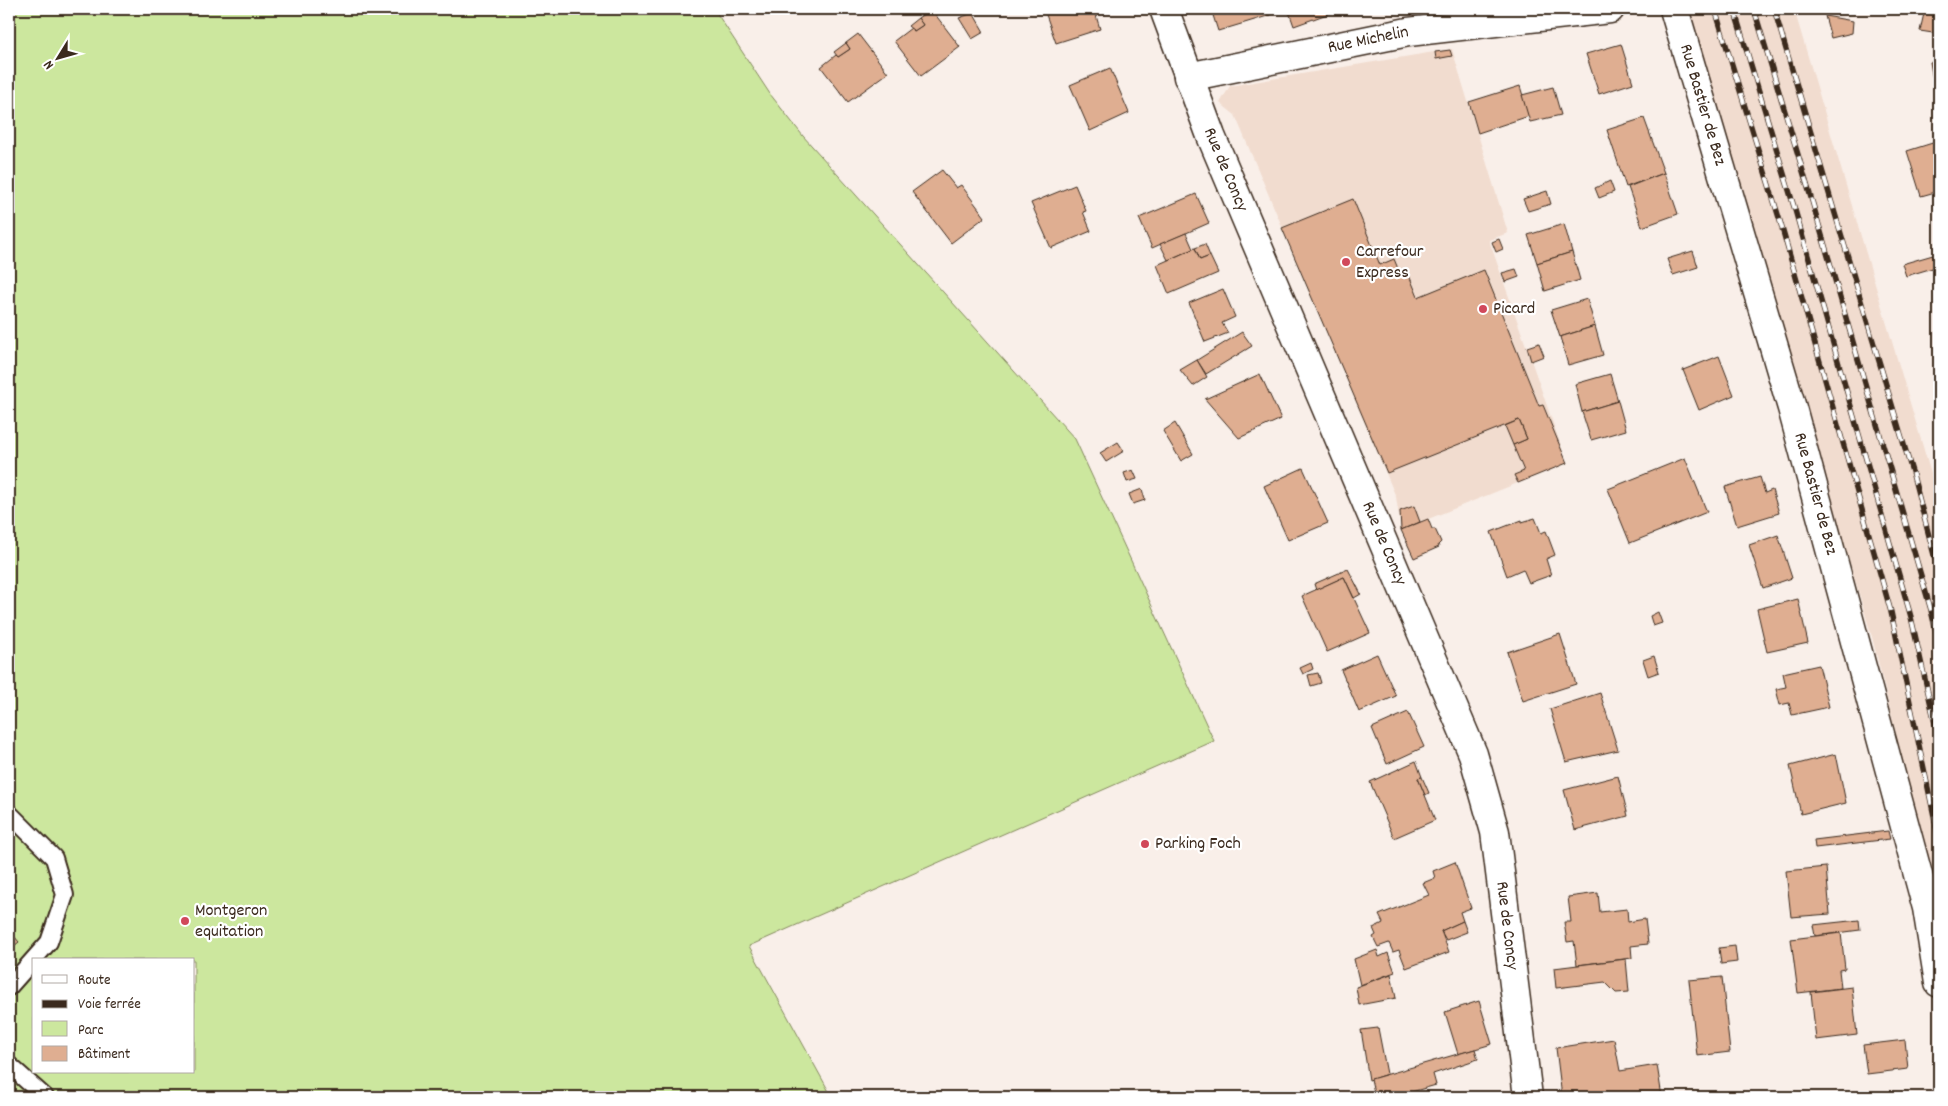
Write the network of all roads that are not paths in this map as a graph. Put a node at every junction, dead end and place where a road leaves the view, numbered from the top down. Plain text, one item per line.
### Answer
1 (1164, 9) edge
2 (1610, 9) edge
3 (1674, 9) edge
4 (1188, 77) junction
5 (9, 813) edge
6 (34, 958) edge
7 (32, 960) edge
8 (1939, 983) edge
9 (9, 986) edge
10 (9, 1065) edge
11 (45, 1097) edge
12 (1528, 1097) edge

1 - 4 street, Rue de Concy
2 - 4 street, Rue Michelin
3 - 8 street, Rue Bastier de Bez
4 - 12 street, Rue de Concy
5 - 6 lane
7 - 9 lane
10 - 11 lane

